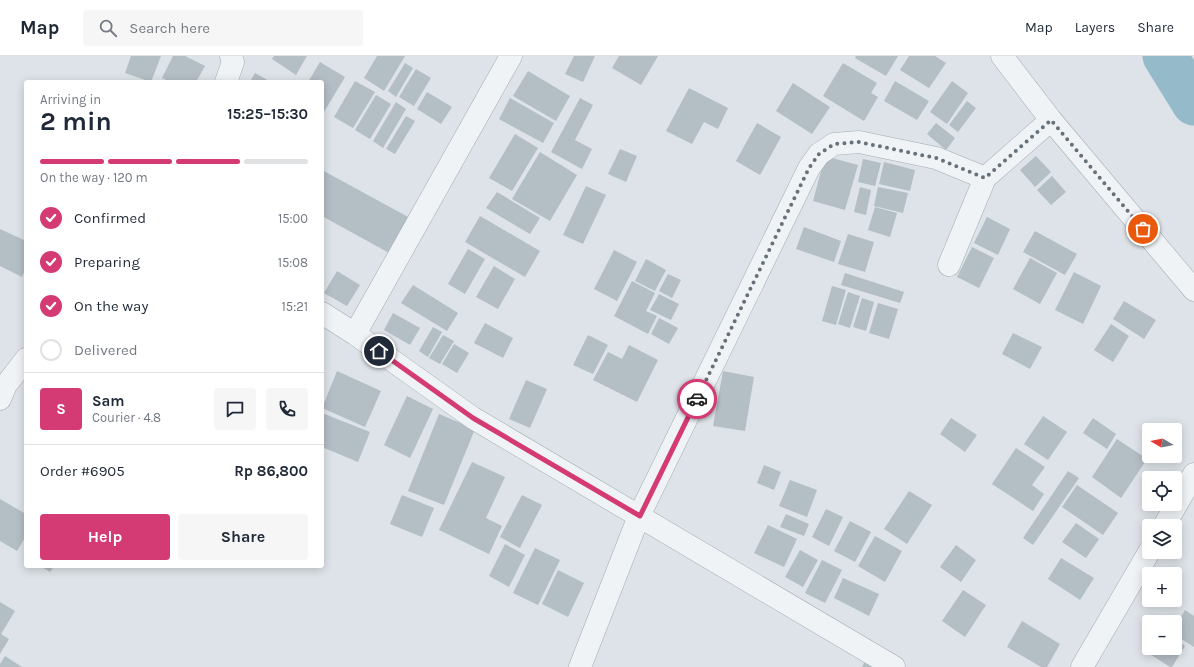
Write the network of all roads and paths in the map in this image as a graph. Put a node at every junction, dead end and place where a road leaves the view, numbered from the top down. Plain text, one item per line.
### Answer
1 (231, 56) edge
2 (511, 56) edge
3 (1002, 56) edge
4 (227, 80) edge
5 (1051, 120) junction
6 (985, 178) junction
7 (949, 265) dead end
8 (1194, 290) edge
9 (324, 314) edge
10 (355, 334) junction
11 (24, 362) edge
12 (0, 399) edge
13 (1194, 474) edge
14 (640, 516) junction
15 (1168, 519) edge
16 (1145, 559) edge
17 (580, 667) edge
18 (894, 667) edge
19 (1082, 667) edge

1 - 4 street
2 - 10 street
3 - 5 street
5 - 6 street
5 - 8 street
6 - 7 street
6 - 14 street
9 - 10 street
10 - 14 street
11 - 12 street
13 - 15 street
14 - 17 street
14 - 18 street
16 - 19 street

